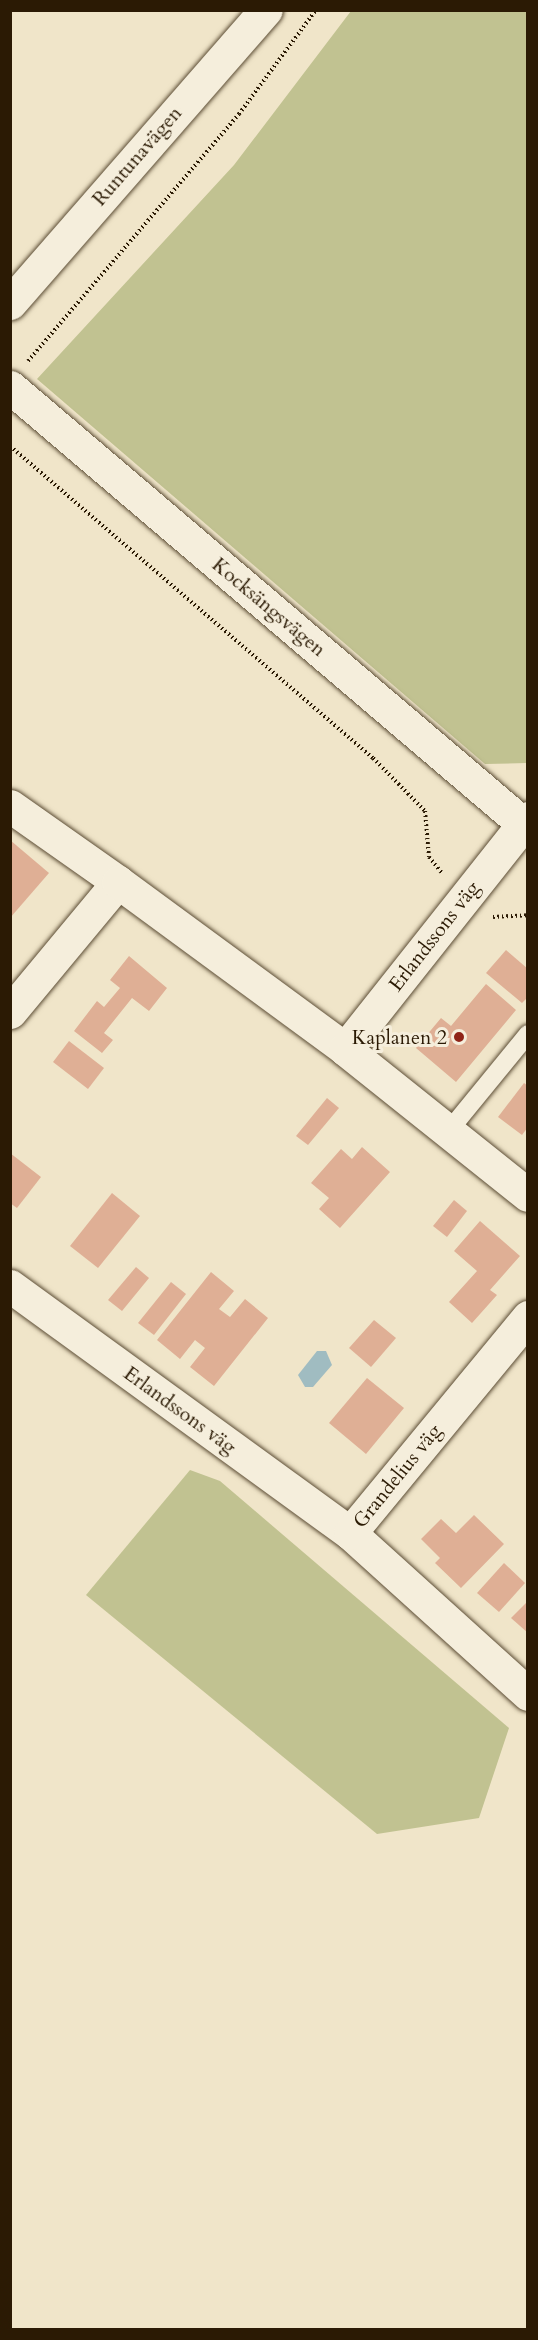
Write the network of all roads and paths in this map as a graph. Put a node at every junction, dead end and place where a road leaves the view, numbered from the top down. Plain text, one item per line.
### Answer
1 (266, 10) edge
2 (316, 10) edge
3 (10, 303) edge
4 (18, 376) edge
5 (10, 446) edge
6 (10, 806) edge
7 (526, 823) edge
8 (118, 882) junction
9 (464, 898) junction
10 (528, 915) edge
11 (10, 1012) edge
12 (528, 1034) edge
13 (345, 1049) junction
14 (447, 1134) junction
15 (528, 1195) edge
16 (10, 1286) edge
17 (528, 1317) edge
18 (350, 1533) junction
19 (528, 1694) edge

1 - 3 street, Runtunavägen
2 - 4 path
4 - 7 street, Kocksängsvägen
5 - 9 path
6 - 8 street
7 - 9 street, Erlandssons väg
8 - 11 street
8 - 13 street
9 - 10 path
9 - 13 street, Erlandssons väg
12 - 14 lane
13 - 14 street
14 - 15 street
16 - 18 street, Erlandssons väg
17 - 18 street, Grandelius väg
18 - 19 street, Grandelius väg

